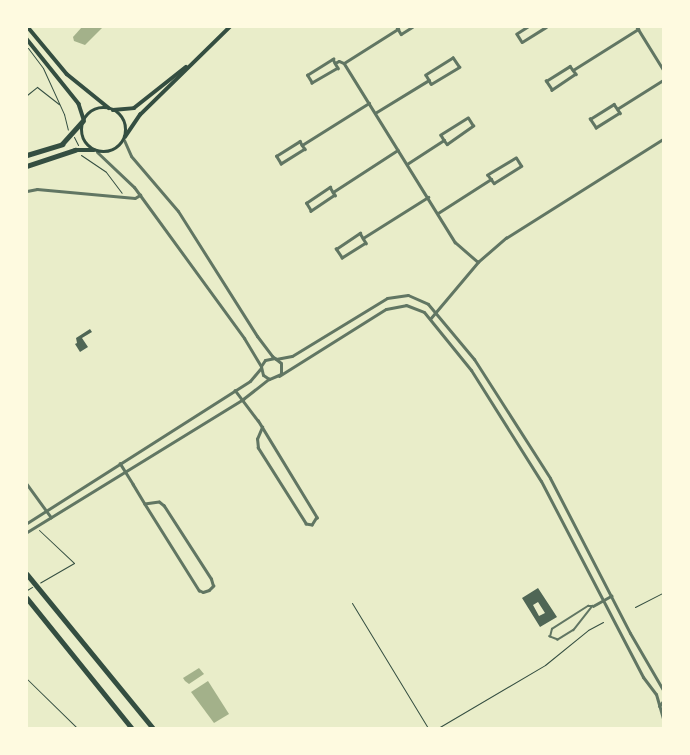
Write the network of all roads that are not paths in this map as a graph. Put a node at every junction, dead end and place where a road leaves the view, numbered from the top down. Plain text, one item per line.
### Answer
1 (28, 27) edge
2 (230, 27) edge
3 (412, 27) edge
4 (528, 27) edge
5 (546, 27) edge
6 (397, 28) edge
7 (638, 28) edge
8 (27, 39) edge
9 (198, 57) junction
10 (335, 63) junction
11 (344, 63) junction
12 (663, 68) edge
13 (573, 70) junction
14 (429, 80) junction
15 (663, 80) edge
16 (369, 102) junction
17 (111, 109) junction
18 (617, 109) junction
19 (375, 113) junction
20 (84, 120) junction
21 (124, 139) junction
22 (663, 139) edge
23 (444, 140) junction
24 (302, 145) junction
25 (398, 150) junction
26 (96, 151) junction
27 (27, 154) edge
28 (407, 164) junction
29 (27, 166) edge
30 (491, 179) junction
31 (27, 191) edge
32 (333, 192) junction
33 (140, 194) junction
34 (428, 197) junction
35 (438, 213) junction
36 (363, 238) junction
37 (478, 262) junction
38 (437, 312) junction
39 (430, 319) junction
40 (275, 358) junction
41 (261, 367) junction
42 (279, 376) junction
43 (269, 379) junction
44 (235, 390) junction
45 (242, 399) junction
46 (262, 427) junction
47 (120, 463) junction
48 (126, 472) junction
49 (27, 484) edge
50 (145, 504) junction
51 (46, 510) junction
52 (51, 518) junction
53 (27, 523) edge
54 (27, 532) edge
55 (27, 574) edge
56 (612, 596) junction
57 (27, 598) edge
58 (603, 600) junction
59 (593, 606) junction
60 (663, 690) edge
61 (663, 701) edge
62 (659, 706) junction
63 (663, 717) edge
64 (132, 728) edge
65 (153, 728) edge

1 - 17 main road
2 - 9 main road
3 - 6 street
4 - 5 street
6 - 11 street
7 - 12 street
7 - 13 street
8 - 20 main road
9 - 17 main road
9 - 21 main road
10 - 10 street
10 - 11 street
11 - 16 street
13 - 13 street
14 - 14 street
14 - 19 street
15 - 18 street
16 - 19 street
16 - 24 street
17 - 20 main road
17 - 21 main road
18 - 18 street
19 - 25 street
20 - 26 main road
20 - 27 highway
21 - 26 main road
21 - 40 street
22 - 37 street
23 - 23 street
23 - 28 street
24 - 24 street
25 - 28 street
25 - 32 street
26 - 29 highway
26 - 33 street
28 - 34 street
30 - 30 street
30 - 35 street
31 - 33 street
32 - 32 street
33 - 41 street
34 - 35 street
34 - 36 street
35 - 37 street
36 - 36 street
37 - 38 street
38 - 39 street
38 - 40 street
38 - 56 street
39 - 42 street
39 - 58 street
40 - 41 street
40 - 42 street
41 - 43 street
41 - 44 street
42 - 43 street
43 - 45 street
44 - 45 street
44 - 47 street
45 - 46 street
45 - 48 street
46 - 46 street
47 - 48 street
47 - 51 street
48 - 50 street
48 - 52 street
49 - 51 street
50 - 50 street
51 - 52 street
51 - 53 street
52 - 54 street
55 - 65 highway
56 - 58 street
56 - 60 street
57 - 64 highway
58 - 59 street
58 - 62 street
59 - 59 lane
61 - 62 street
62 - 63 street

